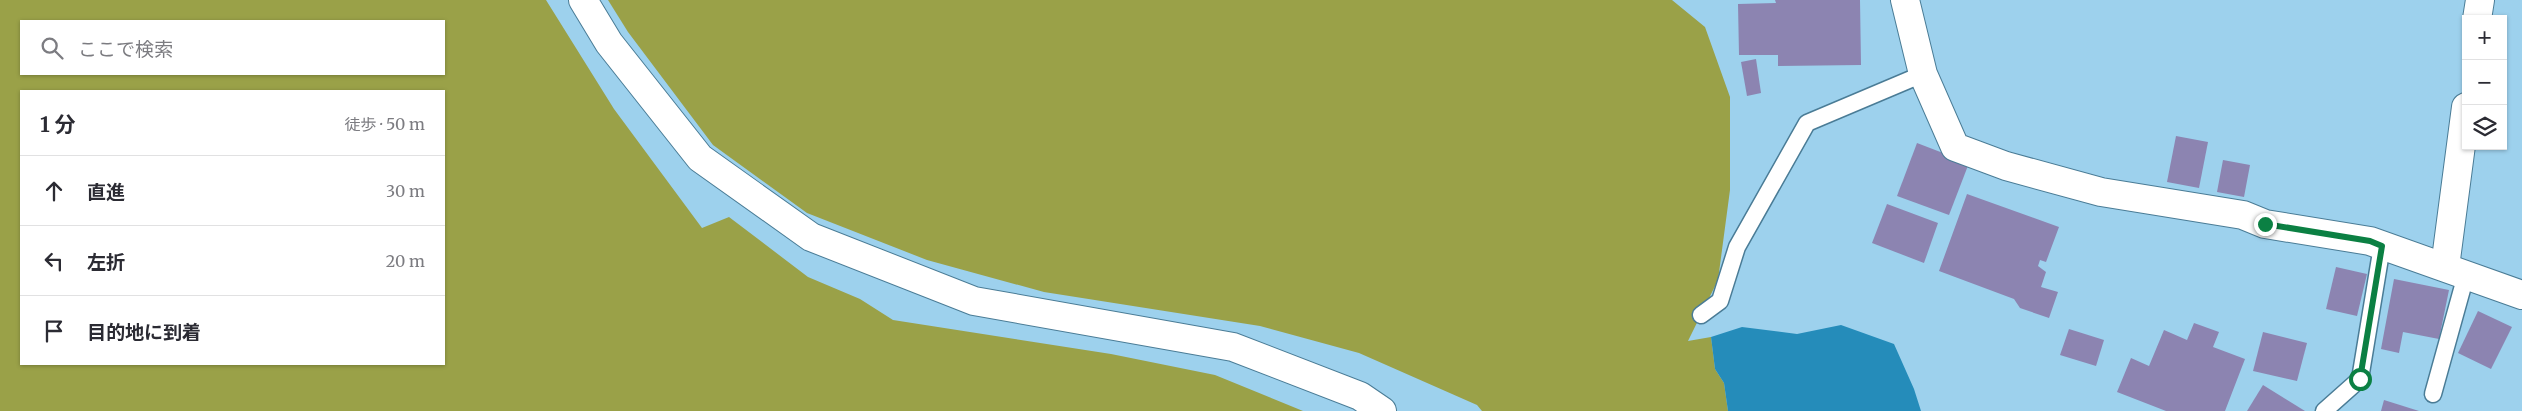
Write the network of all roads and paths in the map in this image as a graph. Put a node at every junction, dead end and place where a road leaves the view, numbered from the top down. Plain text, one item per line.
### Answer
1 (583, 0) edge
2 (1905, 0) edge
3 (2480, 0) edge
4 (2478, 15) edge
5 (1923, 74) junction
6 (2463, 150) edge
7 (2382, 246) junction
8 (2455, 271) junction
9 (2522, 295) edge
10 (1701, 315) dead end
11 (2434, 394) dead end
12 (1382, 411) edge
13 (2324, 411) edge

1 - 12 street
2 - 5 street
3 - 4 street
5 - 7 street
5 - 10 lane
6 - 8 street
7 - 8 street
7 - 13 lane
8 - 9 street
8 - 11 lane

